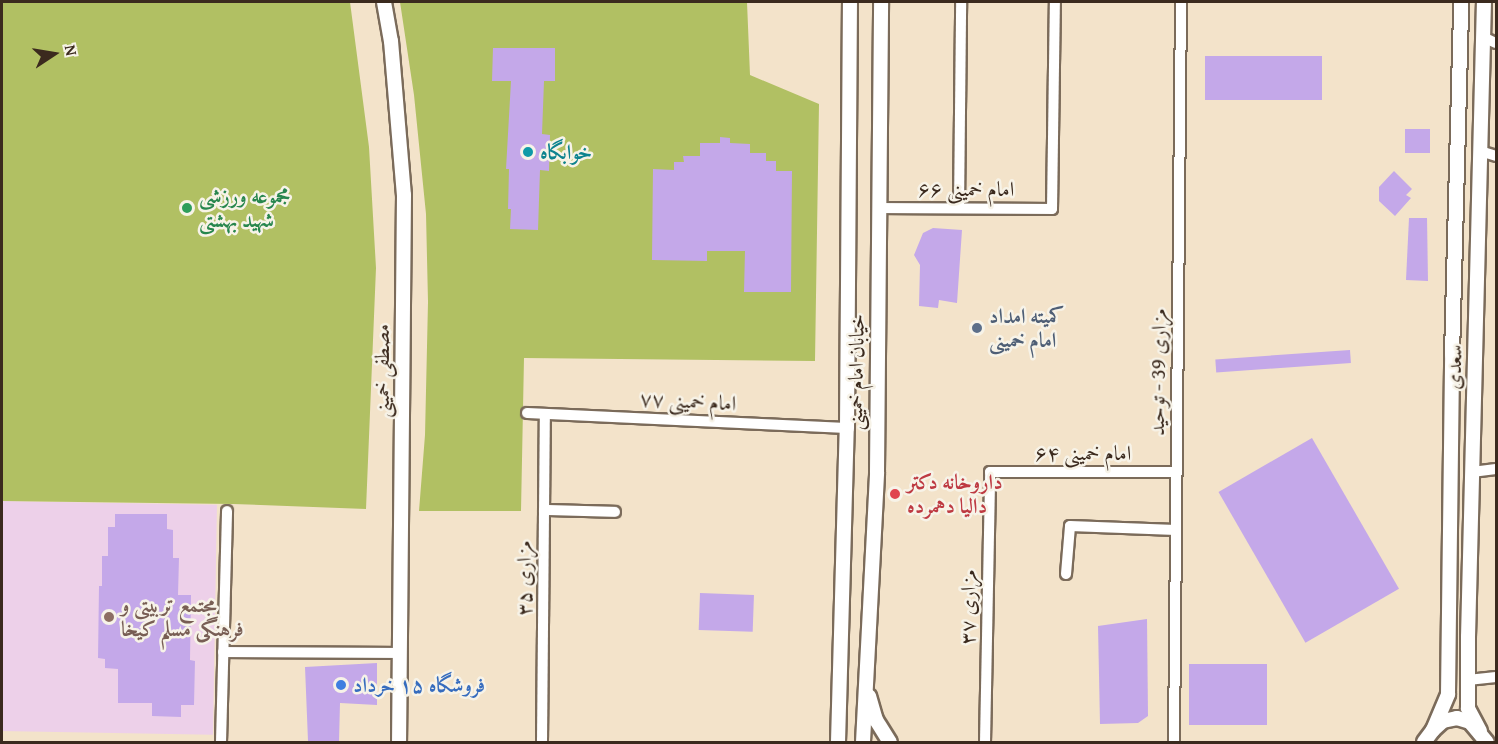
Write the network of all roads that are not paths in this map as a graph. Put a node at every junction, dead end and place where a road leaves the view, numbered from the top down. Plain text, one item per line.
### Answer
1 (384, 2) edge
2 (850, 2) edge
3 (881, 2) edge
4 (961, 2) edge
5 (1055, 2) edge
6 (1181, 2) edge
7 (1461, 2) edge
8 (1484, 2) edge
9 (1483, 38) junction
10 (1497, 43) edge
11 (1480, 151) junction
12 (1497, 156) edge
13 (879, 208) junction
14 (959, 208) junction
15 (527, 413) dead end
16 (545, 414) junction
17 (847, 428) junction
18 (1497, 470) edge
19 (990, 472) joint
20 (1176, 472) junction
21 (1472, 472) junction
22 (544, 510) junction
23 (227, 511) dead end
24 (615, 512) dead end
25 (1176, 530) junction
26 (1066, 574) dead end
27 (223, 652) junction
28 (401, 653) junction
29 (1497, 677) edge
30 (1468, 680) junction
31 (866, 686) junction
32 (1433, 730) junction
33 (1485, 740) edge
34 (221, 742) edge
35 (399, 742) edge
36 (542, 742) edge
37 (838, 742) edge
38 (863, 742) edge
39 (890, 742) edge
40 (985, 742) edge
41 (1174, 742) edge
42 (1424, 742) edge

1 - 28 main road, مصطفی خمینی
2 - 17 main road, خیابان امام خمینی
3 - 13 main road, خیابان امام خمینی
4 - 14 street
5 - 14 street, امام خمینی ۶۶
6 - 20 street, مزاری 39 - توحید
7 - 32 main road, سعدی
8 - 9 main road, سعدی
9 - 10 street
9 - 11 main road, سعدی
11 - 12 street
11 - 21 main road, سعدی
13 - 14 street, امام خمینی ۶۶
13 - 31 main road, خیابان امام خمینی
15 - 16 street, امام خمینی ۷۷
16 - 17 street, امام خمینی ۷۷
16 - 22 street, مزاری ۳۵
17 - 37 main road, خیابان امام خمینی
18 - 21 street
19 - 20 street, امام خمینی ۶۴
19 - 40 street, مزاری ۳۷
20 - 25 street, مزاری 39 - توحید
21 - 30 main road, سعدی
22 - 24 street
22 - 36 street, مزاری ۳۵
23 - 27 street
25 - 26 street
25 - 41 street, مزاری 39 - توحید
27 - 28 street
27 - 34 street
28 - 35 main road, مصطفی خمینی
29 - 30 street
30 - 33 main road, سعدی
31 - 38 main road, خیابان امام خمینی
31 - 39 main road
32 - 33 main road
32 - 42 main road, سعدی

